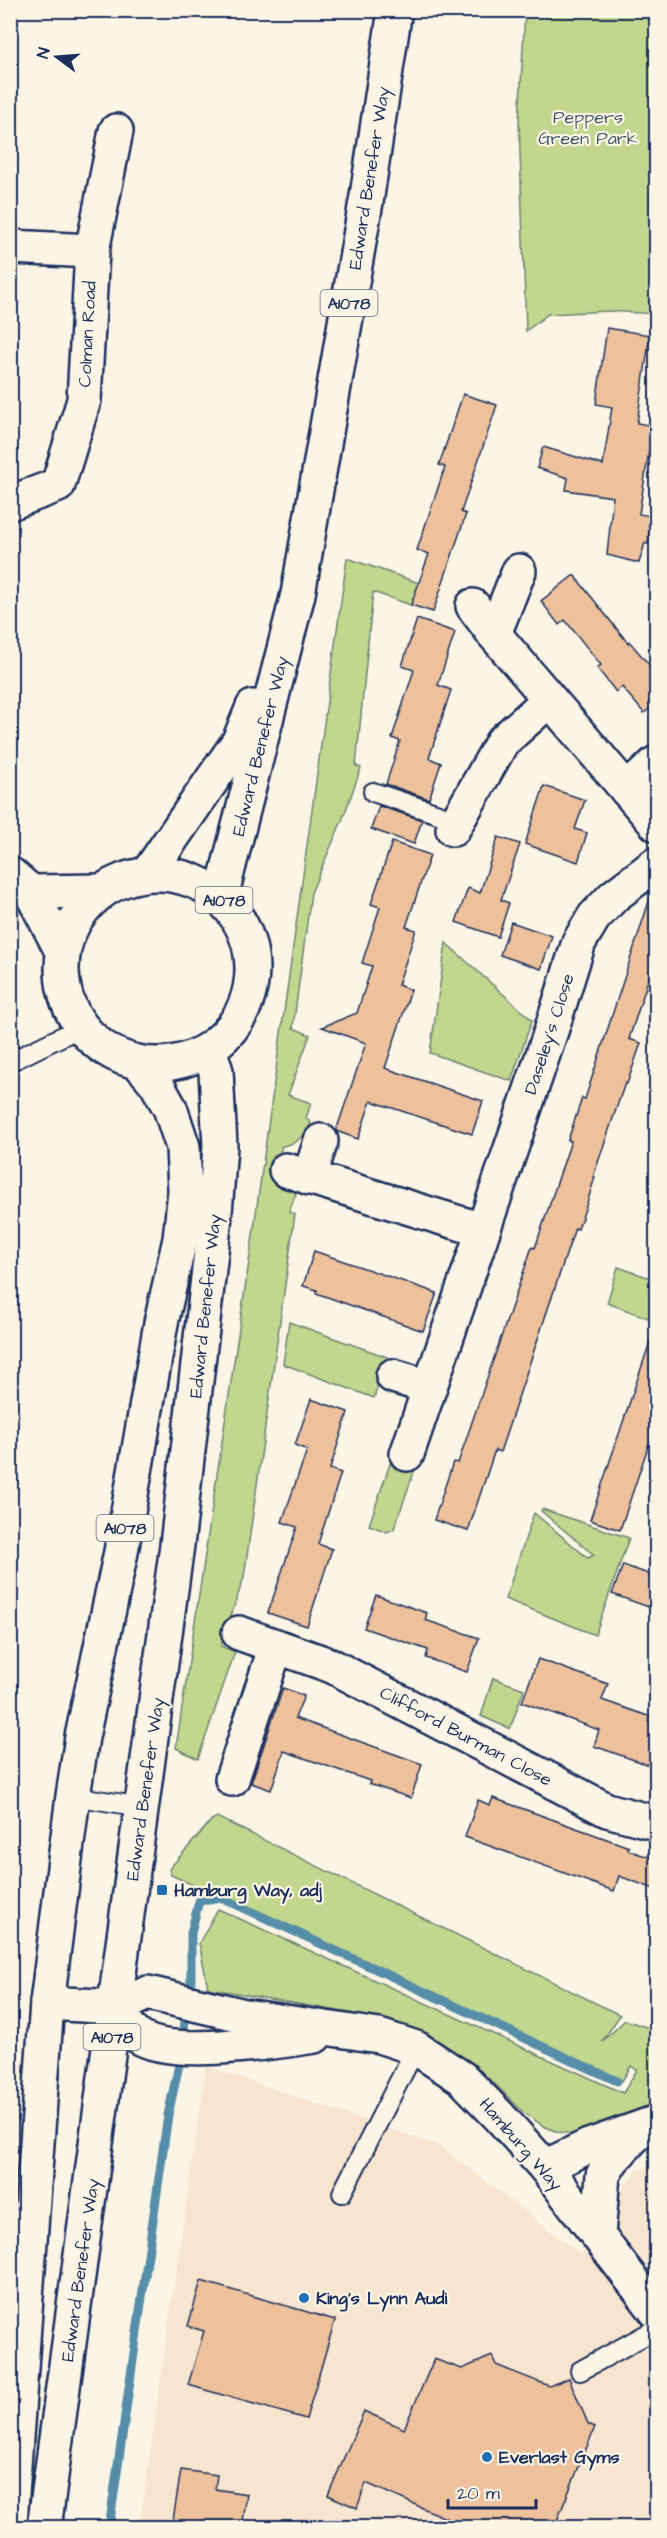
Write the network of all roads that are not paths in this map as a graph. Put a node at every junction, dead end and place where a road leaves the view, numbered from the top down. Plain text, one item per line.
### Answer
1 (395, 10) edge
2 (116, 131) dead end
3 (10, 248) edge
4 (92, 251) junction
5 (10, 503) edge
6 (519, 571) dead end
7 (298, 594) junction
8 (473, 606) dead end
9 (494, 634) junction
10 (549, 700) junction
11 (657, 763) edge
12 (627, 790) junction
13 (372, 792) dead end
14 (657, 824) edge
15 (454, 825) joint
16 (657, 864) edge
17 (148, 873) junction
18 (21, 883) edge
19 (102, 891) junction
20 (221, 897) junction
21 (63, 953) junction
22 (81, 1027) junction
23 (209, 1049) junction
24 (10, 1062) edge
25 (138, 1063) junction
26 (321, 1141) dead end
27 (482, 1230) junction
28 (393, 1376) dead end
29 (429, 1387) junction
30 (407, 1454) dead end
31 (239, 1633) dead end
32 (276, 1646) junction
33 (232, 1779) dead end
34 (73, 1796) junction
35 (142, 1807) junction
36 (657, 1823) edge
37 (47, 2003) junction
38 (116, 2007) junction
39 (346, 2031) junction
40 (416, 2048) junction
41 (650, 2124) edge
42 (545, 2167) junction
43 (342, 2193) dead end
44 (598, 2235) junction
45 (657, 2311) edge
46 (657, 2329) edge
47 (580, 2371) dead end
48 (10, 2522) edge
49 (44, 2528) edge

1 - 7 main road, Edward Benefer Way / A1078
2 - 4 main road, Colman Road
3 - 4 main road
4 - 5 main road, Colman Road
6 - 9 main road
7 - 17 main road, Edward Benefer Way / A1078
7 - 20 main road, Edward Benefer Way / A1078
8 - 9 main road
9 - 10 main road
10 - 12 main road
10 - 15 main road
11 - 12 main road
12 - 14 main road
13 - 15 lane
16 - 27 main road, Daseley's Close
17 - 19 main road, Edward Benefer Way / A1078
17 - 20 main road, Edward Benefer Way / A1078
18 - 19 main road
18 - 21 main road
19 - 21 main road, Edward Benefer Way / A1078
20 - 23 main road, Edward Benefer Way / A1078
21 - 22 main road, Edward Benefer Way / A1078
22 - 24 lane
22 - 25 main road, Edward Benefer Way / A1078
23 - 25 main road, Edward Benefer Way / A1078
23 - 35 main road, Edward Benefer Way / A1078
25 - 34 main road, Edward Benefer Way / A1078
26 - 27 main road
27 - 29 main road, Daseley's Close
28 - 29 main road
29 - 30 main road, Daseley's Close
31 - 32 main road, Clifford Burman Close
32 - 33 main road
32 - 36 main road, Clifford Burman Close
34 - 35 lane
34 - 37 main road, Edward Benefer Way / A1078
35 - 38 main road, Edward Benefer Way / A1078
37 - 38 main road, Hamburg Way
37 - 48 main road, Edward Benefer Way / A1078
38 - 39 main road, Hamburg Way
38 - 39 main road, Hamburg Way
38 - 49 main road, Edward Benefer Way / A1078
39 - 40 main road, Hamburg Way
40 - 42 main road, Hamburg Way
40 - 43 lane
41 - 42 main road
41 - 44 main road
42 - 44 main road, Hamburg Way
44 - 45 main road, Hamburg Way
46 - 47 lane

